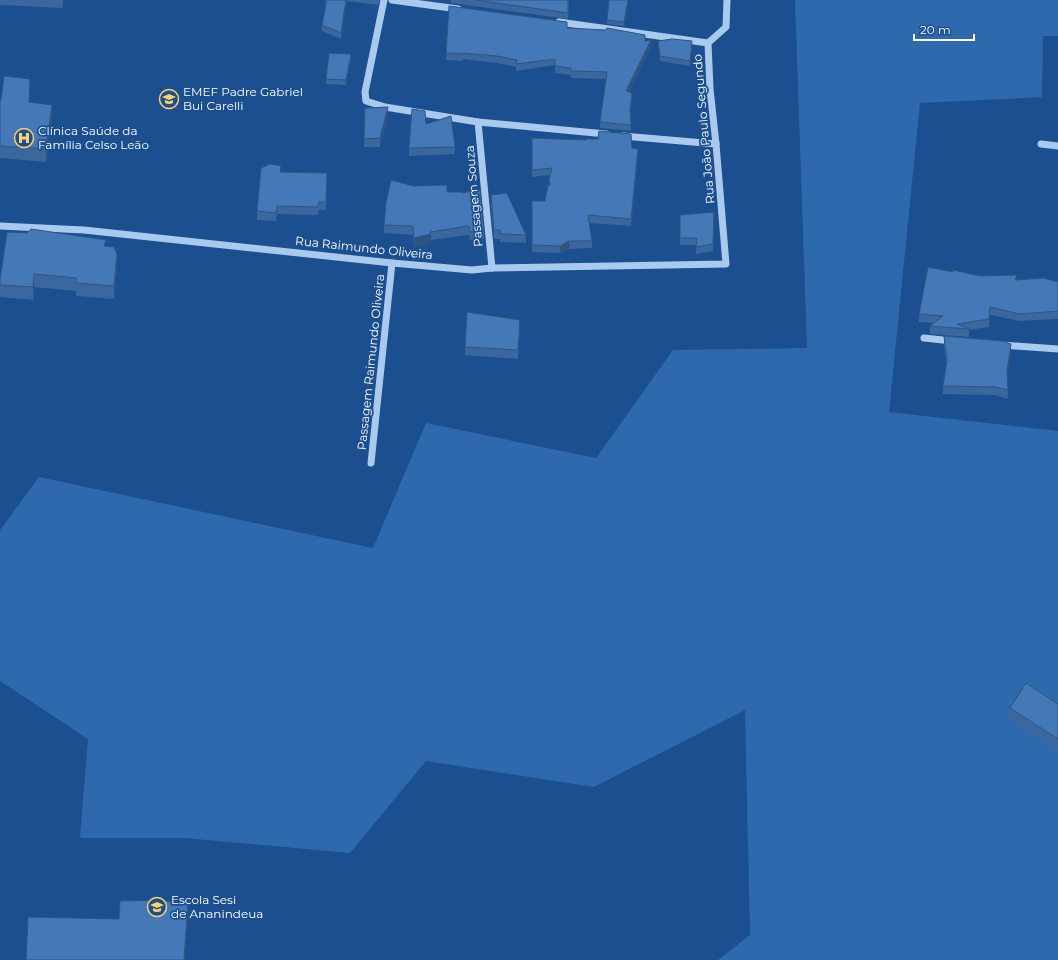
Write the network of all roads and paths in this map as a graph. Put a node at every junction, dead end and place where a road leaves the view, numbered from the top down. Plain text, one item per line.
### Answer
1 (384, 0) edge
2 (392, 0) edge
3 (727, 0) edge
4 (463, 10) edge
5 (550, 21) edge
6 (708, 43) junction
7 (478, 122) junction
8 (716, 144) junction
9 (1041, 144) dead end
10 (1058, 146) edge
11 (0, 226) edge
12 (392, 263) junction
13 (726, 264) joint
14 (492, 268) junction
15 (924, 338) dead end
16 (964, 342) edge
17 (995, 344) edge
18 (1058, 349) edge
19 (371, 464) dead end

1 - 7 street
2 - 4 street
3 - 6 street, Rua João Paulo Segundo
5 - 6 street
6 - 8 street, Rua João Paulo Segundo
7 - 8 street
7 - 14 street, Passagem Souza
8 - 13 street, Rua João Paulo Segundo
9 - 10 street
11 - 12 street, Rua Raimundo Oliveira
12 - 14 street, Rua Raimundo Oliveira
12 - 19 street, Passagem Raimundo Oliveira
13 - 14 street, Rua Raimundo Oliveira
15 - 16 street
17 - 18 street

